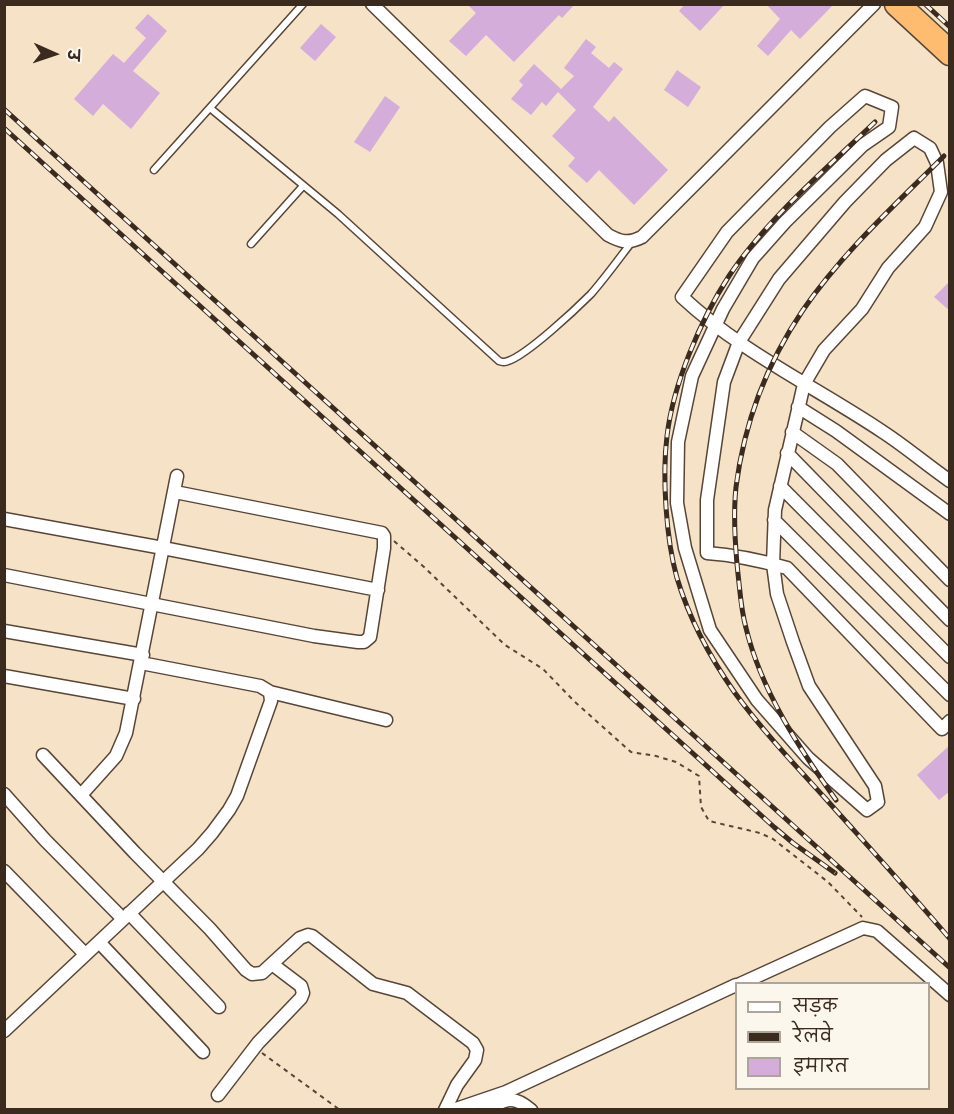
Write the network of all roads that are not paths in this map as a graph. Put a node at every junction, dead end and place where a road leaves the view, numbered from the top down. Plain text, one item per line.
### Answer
1 (303, 4) edge
2 (372, 4) edge
3 (874, 4) edge
4 (897, 4) edge
5 (950, 53) edge
6 (210, 108) junction
7 (154, 170) dead end
8 (303, 186) junction
9 (631, 243) junction
10 (250, 244) dead end
11 (715, 325) junction
12 (739, 342) junction
13 (804, 384) junction
14 (798, 407) junction
15 (792, 432) junction
16 (787, 453) junction
17 (177, 476) dead end
18 (950, 481) edge
19 (780, 486) junction
20 (175, 492) junction
21 (950, 514) edge
22 (4, 519) edge
23 (774, 520) junction
24 (162, 548) junction
25 (773, 564) junction
26 (4, 575) edge
27 (950, 580) edge
28 (378, 590) junction
29 (152, 603) junction
30 (950, 620) edge
31 (4, 631) edge
32 (950, 657) edge
33 (142, 659) junction
34 (4, 676) edge
35 (270, 692) junction
36 (950, 695) edge
37 (134, 699) junction
38 (386, 720) dead end
39 (950, 720) edge
40 (43, 755) dead end
41 (4, 794) edge
42 (81, 795) junction
43 (4, 871) edge
44 (163, 881) junction
45 (126, 916) junction
46 (99, 942) junction
47 (85, 954) junction
48 (272, 964) junction
49 (742, 982) edge
50 (735, 985) edge
51 (950, 995) edge
52 (219, 1006) dead end
53 (4, 1031) edge
54 (203, 1053) dead end
55 (218, 1095) dead end
56 (445, 1110) edge
57 (453, 1110) edge
58 (484, 1110) edge
59 (531, 1110) edge

1 - 6 lane
2 - 9 street
3 - 9 street
4 - 5 highway
6 - 7 lane
6 - 8 lane
8 - 9 lane
8 - 10 lane
11 - 11 street
11 - 12 street
11 - 25 street
12 - 13 street
12 - 13 street
12 - 25 street
13 - 14 street
13 - 18 street
14 - 15 street
14 - 21 street
15 - 16 street
15 - 27 street
16 - 19 street
16 - 30 street
17 - 20 street
19 - 23 street
19 - 32 street
20 - 24 street
20 - 28 street
22 - 24 street
23 - 25 street
23 - 36 street
24 - 28 street
24 - 29 street
25 - 39 street
26 - 29 street
28 - 29 street
29 - 33 street
31 - 33 street
33 - 35 street
33 - 37 street
34 - 37 street
35 - 38 street
35 - 44 street
37 - 42 street
40 - 42 street
41 - 45 street
42 - 44 street
43 - 47 street
44 - 45 street
44 - 48 street
45 - 46 street
45 - 52 street
46 - 47 street
46 - 54 street
47 - 53 street
48 - 55 street
48 - 56 street
49 - 51 street
50 - 57 street
58 - 59 street

